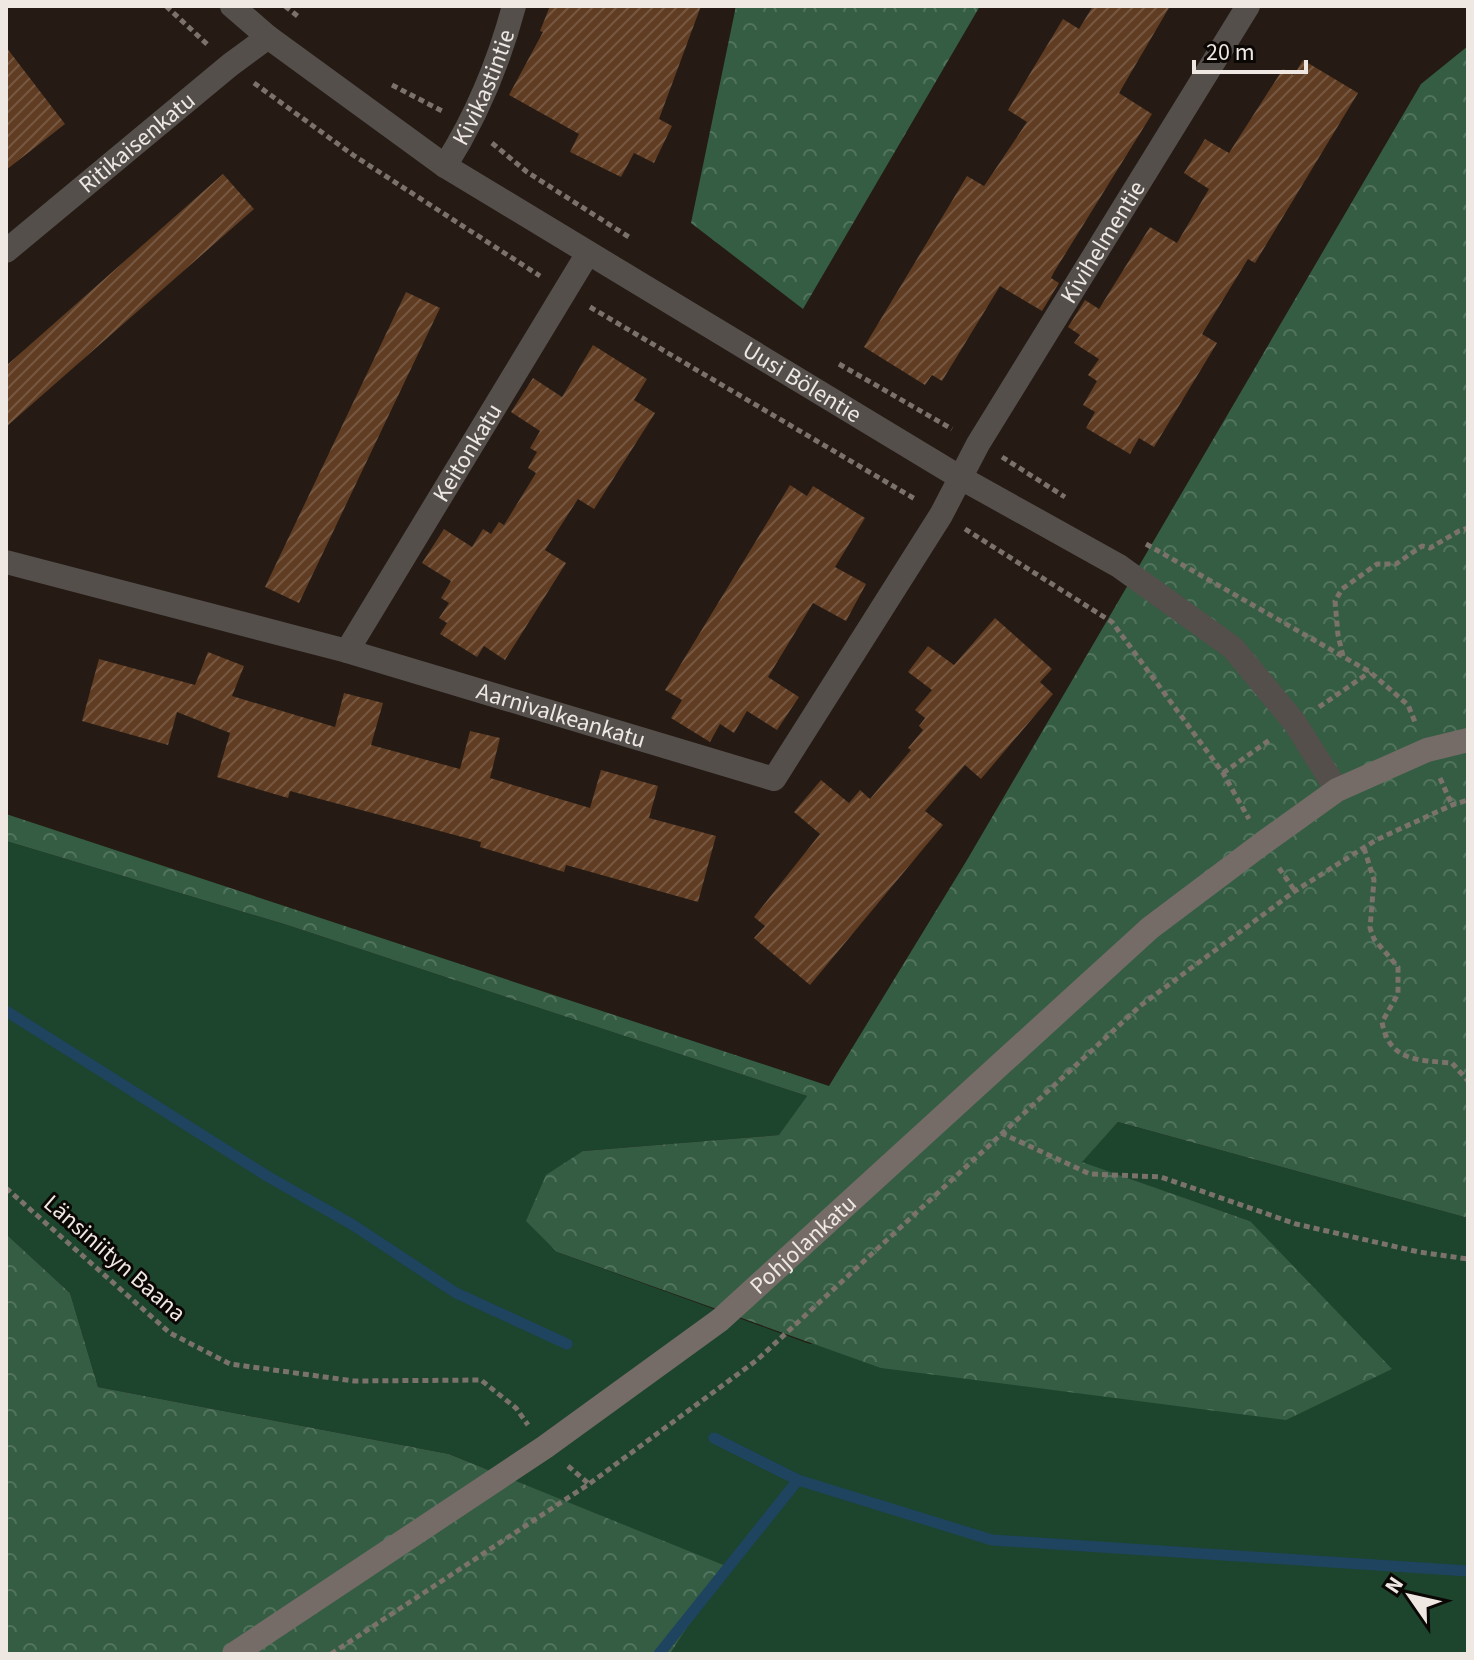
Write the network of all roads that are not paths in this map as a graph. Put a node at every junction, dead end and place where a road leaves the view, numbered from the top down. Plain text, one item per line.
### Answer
1 (232, 6) edge
2 (514, 6) edge
3 (1248, 6) edge
4 (268, 37) junction
5 (445, 166) junction
6 (6, 251) edge
7 (588, 253) junction
8 (961, 478) junction
9 (6, 562) edge
10 (347, 651) junction
11 (1468, 740) edge
12 (1337, 790) junction
13 (234, 1654) edge

1 - 4 street, Uusi Bölentie
2 - 5 street, Kivikastintie
3 - 8 street, Kivihelmentie
4 - 5 street, Uusi Bölentie
4 - 6 street, Ritikaisenkatu
5 - 7 street, Uusi Bölentie
7 - 8 street, Uusi Bölentie
7 - 10 street, Keitonkatu
8 - 10 street, Aarnivalkeankatu
8 - 12 street, Uusi Bölentie
9 - 10 street, Aarnivalkeankatu
11 - 12 main road, Pohjolankatu
12 - 13 main road, Pohjolankatu

